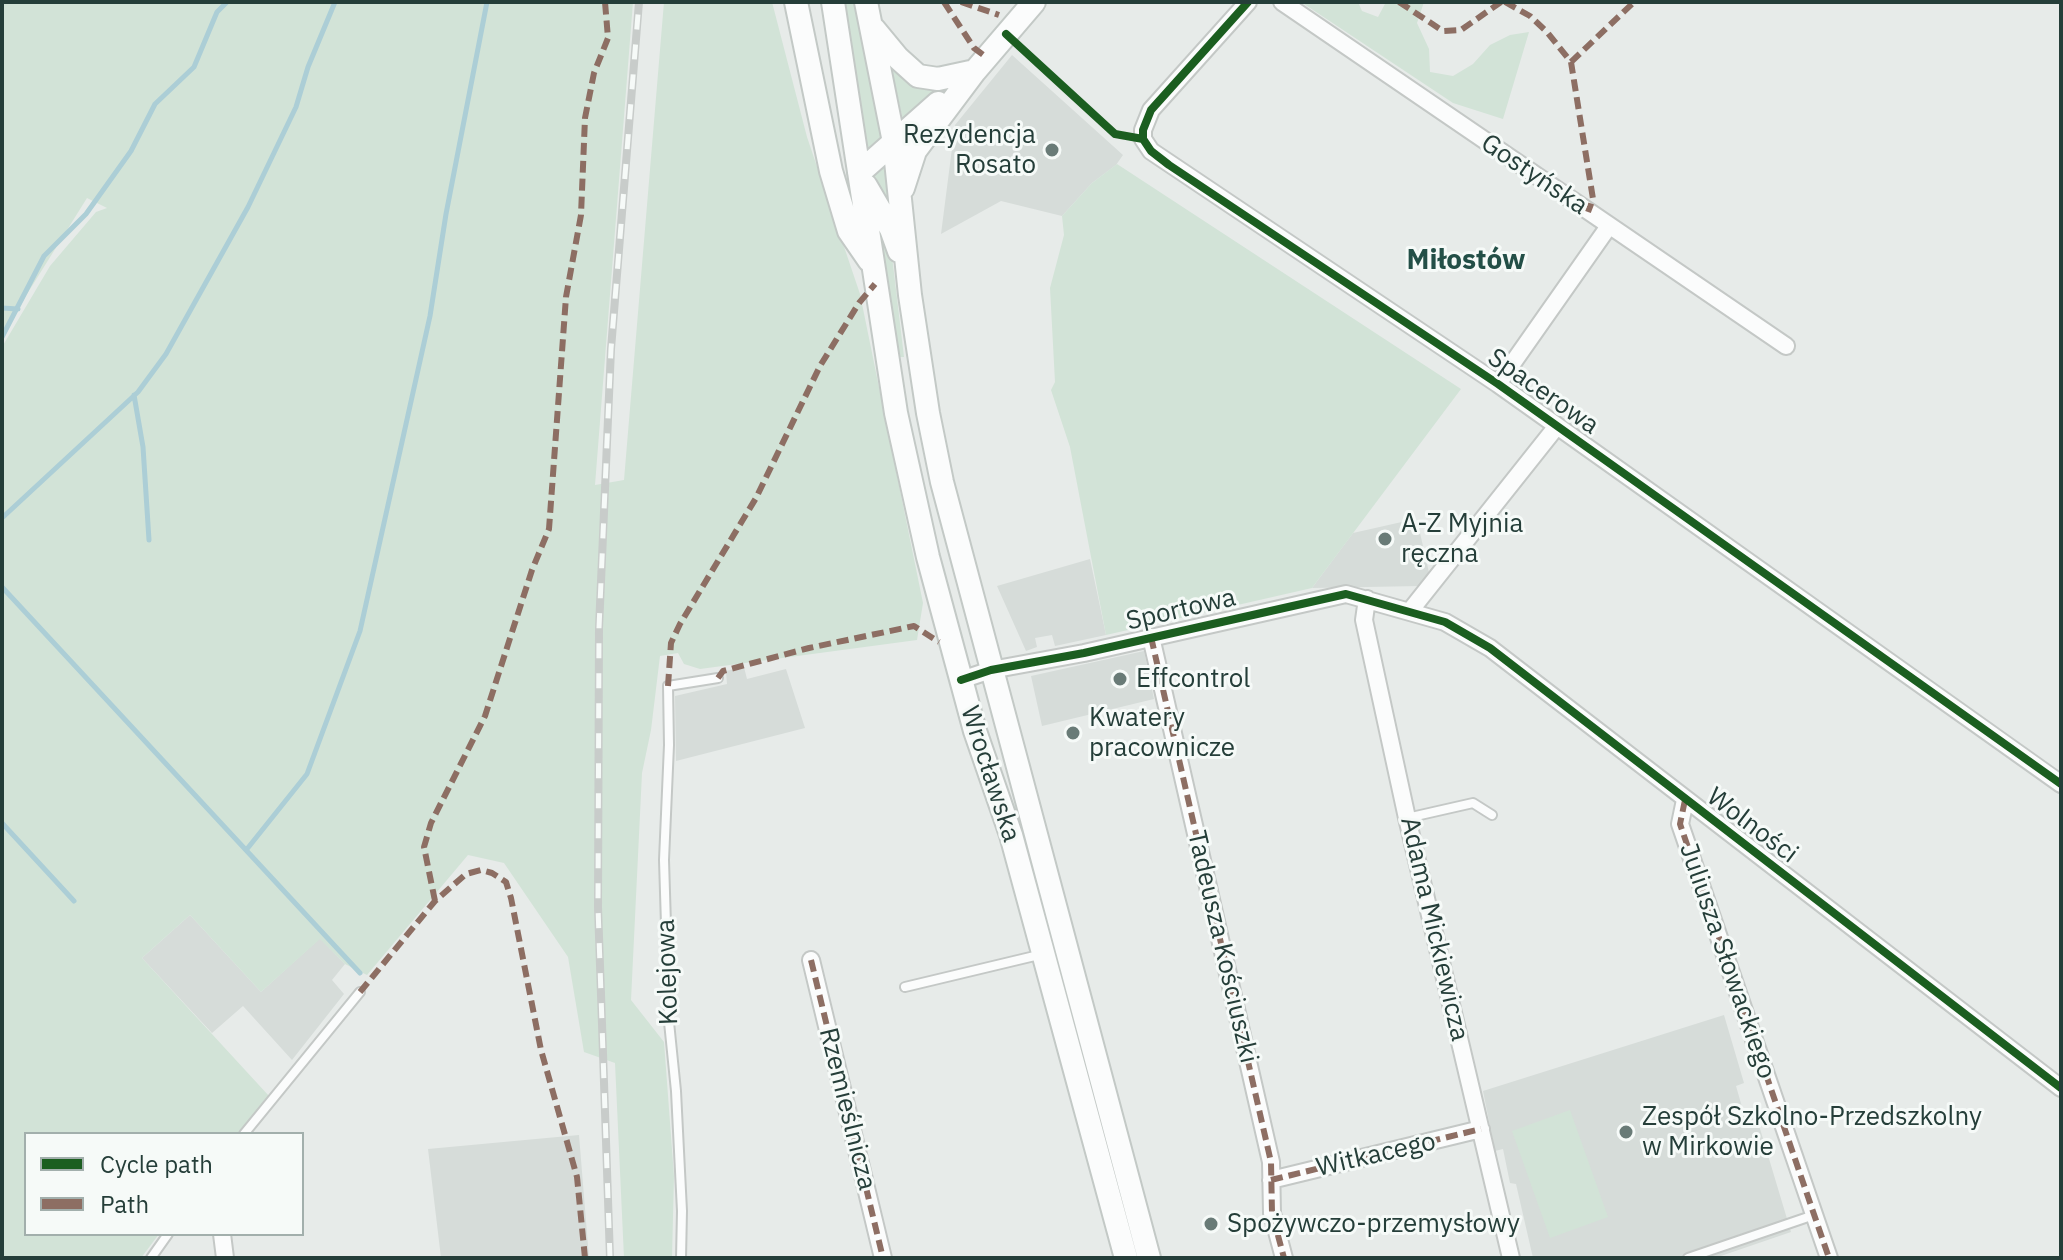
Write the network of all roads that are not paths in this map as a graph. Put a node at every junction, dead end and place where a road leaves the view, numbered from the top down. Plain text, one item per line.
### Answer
1 (796, 2) edge
2 (833, 2) edge
3 (866, 2) edge
4 (1034, 2) edge
5 (1248, 2) edge
6 (1282, 2) edge
7 (871, 25) junction
8 (975, 71) junction
9 (823, 128) junction
10 (894, 142) junction
11 (863, 184) junction
12 (900, 189) junction
13 (1609, 226) junction
14 (873, 266) junction
15 (908, 277) junction
16 (1786, 346) dead end
17 (1498, 384) junction
18 (1557, 426) junction
19 (1367, 599) junction
20 (1410, 611) junction
21 (1151, 637) junction
22 (991, 670) junction
23 (718, 678) dead end
24 (961, 680) junction
25 (2061, 784) edge
26 (1685, 800) junction
27 (1492, 815) dead end
28 (1407, 818) junction
29 (1043, 953) junction
30 (811, 960) dead end
31 (905, 987) dead end
32 (360, 992) dead end
33 (2061, 1088) edge
34 (1481, 1129) junction
35 (246, 1132) edge
36 (1271, 1180) junction
37 (1815, 1215) junction
38 (167, 1236) edge
39 (222, 1236) edge
40 (151, 1258) edge
41 (225, 1258) edge
42 (681, 1258) edge
43 (883, 1258) edge
44 (1126, 1258) edge
45 (1149, 1258) edge
46 (1284, 1258) edge
47 (1511, 1258) edge
48 (1688, 1258) edge
49 (1829, 1258) edge

1 - 9 main road
2 - 11 main road
3 - 7 main road, Wrocławska
4 - 8 main road
5 - 17 street, Spacerowa
6 - 13 street, Gostyńska
7 - 8 main road
7 - 10 main road, Wrocławska
8 - 10 main road
8 - 12 main road
9 - 11 main road
9 - 14 main road
10 - 11 main road
10 - 12 main road, Wrocławska
11 - 14 main road, Wrocławska
11 - 15 main road, Wrocławska
12 - 15 main road, Wrocławska
13 - 16 street, Gostyńska
13 - 17 street
14 - 24 main road, Wrocławska
15 - 22 main road, Wrocławska
17 - 18 street, Spacerowa
18 - 20 street
18 - 25 street, Spacerowa
19 - 20 street, Sportowa
19 - 21 street, Sportowa
19 - 28 street, Adama Mickiewicza
20 - 26 street, Wolności
21 - 22 street, Sportowa
21 - 36 street, Tadeusza Kościuszki
22 - 24 street, Sportowa
22 - 45 main road, Wrocławska
23 - 42 lane, Kolejowa
24 - 29 main road, Wrocławska
26 - 33 street, Wolności
26 - 37 street, Juliusza Słowackiego
27 - 28 lane
28 - 34 street, Adama Mickiewicza
29 - 31 lane
29 - 44 main road, Wrocławska
30 - 43 street, Rzemieślnicza
32 - 35 lane
34 - 36 street, Witkacego
34 - 47 street, Adama Mickiewicza
36 - 46 street, Tadeusza Kościuszki
37 - 48 lane
37 - 49 street, Juliusza Słowackiego
38 - 40 lane
39 - 41 street

